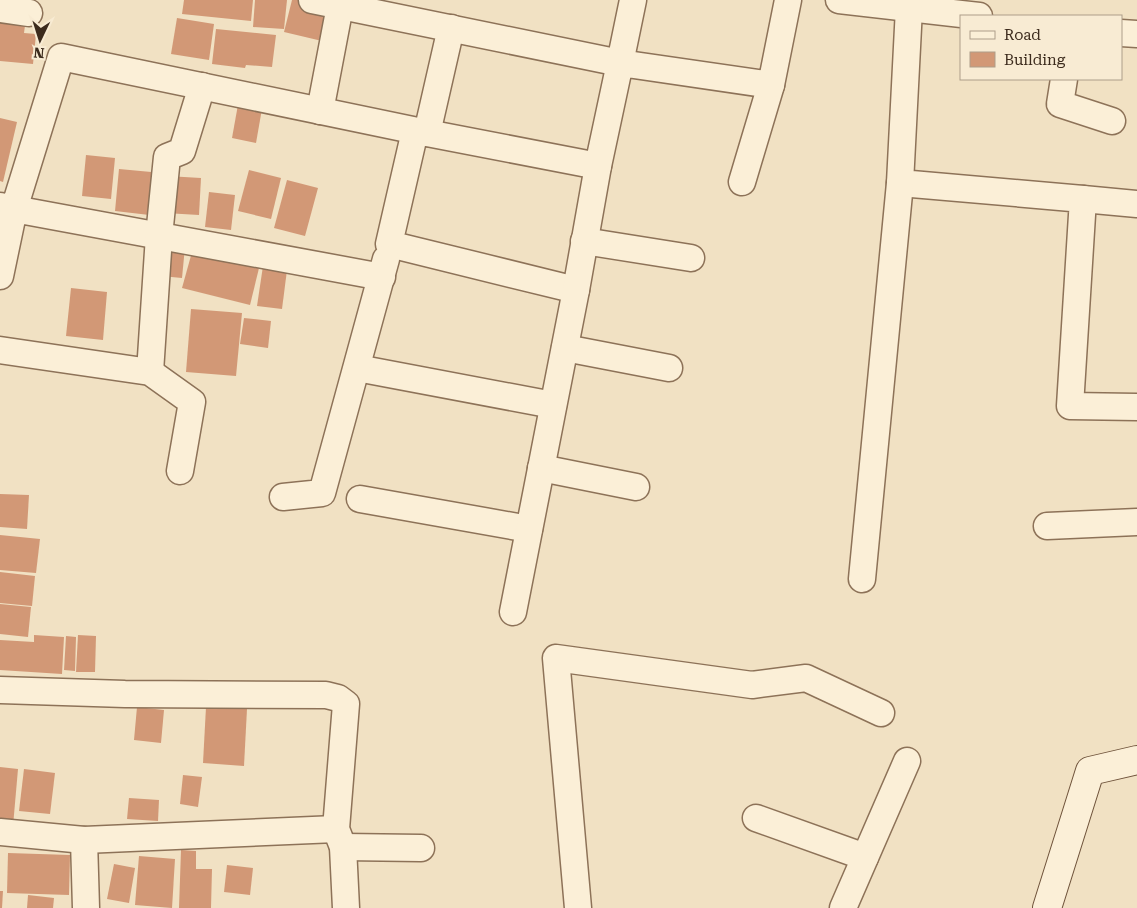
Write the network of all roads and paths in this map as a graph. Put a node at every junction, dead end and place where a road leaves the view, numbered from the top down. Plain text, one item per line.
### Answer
1 (312, 0) edge
2 (633, 0) edge
3 (788, 0) edge
4 (840, 0) edge
5 (340, 6) junction
6 (909, 8) junction
7 (0, 9) edge
8 (29, 13) dead end
9 (970, 15) edge
10 (451, 28) junction
11 (1122, 32) edge
12 (1137, 34) edge
13 (620, 63) junction
14 (1064, 80) edge
15 (771, 85) junction
16 (202, 86) junction
17 (320, 110) junction
18 (1112, 121) dead end
19 (421, 132) junction
20 (598, 166) junction
21 (742, 182) dead end
22 (900, 183) junction
23 (1083, 199) junction
24 (1137, 204) edge
25 (7, 207) edge
26 (158, 236) junction
27 (584, 241) junction
28 (389, 244) junction
29 (691, 258) dead end
30 (0, 276) edge
31 (382, 277) junction
32 (576, 290) junction
33 (564, 348) junction
34 (0, 350) edge
35 (356, 368) junction
36 (669, 368) dead end
37 (150, 372) junction
38 (553, 405) junction
39 (1137, 407) edge
40 (541, 468) junction
41 (180, 471) dead end
42 (636, 487) dead end
43 (283, 497) dead end
44 (360, 499) dead end
45 (1137, 522) edge
46 (1046, 526) dead end
47 (529, 529) junction
48 (862, 579) dead end
49 (513, 612) dead end
50 (0, 690) edge
51 (880, 713) dead end
52 (1137, 760) edge
53 (906, 762) dead end
54 (756, 818) dead end
55 (0, 832) edge
56 (340, 838) junction
57 (84, 840) junction
58 (421, 848) dead end
59 (865, 857) junction
60 (86, 908) edge
61 (346, 908) edge
62 (578, 908) edge
63 (843, 908) edge
64 (1047, 908) edge

1 - 5 street
2 - 13 street
3 - 15 street
4 - 6 street
5 - 10 street
5 - 17 street
6 - 9 street
6 - 22 street
7 - 8 street
10 - 13 street
10 - 19 street
11 - 12 street
13 - 15 street
13 - 20 street
14 - 18 street
15 - 21 street
16 - 17 street
16 - 25 street
16 - 26 street
17 - 19 street
19 - 20 street
19 - 28 street
20 - 27 street
22 - 23 street
22 - 48 street
23 - 24 street
23 - 39 street
25 - 26 street
25 - 30 street
26 - 31 street
26 - 37 street
27 - 29 street
27 - 32 street
28 - 31 street
28 - 32 street
31 - 35 street
32 - 33 street
33 - 36 street
33 - 38 street
34 - 37 street
35 - 38 street
35 - 43 street
37 - 41 street
38 - 40 street
40 - 42 street
40 - 47 street
44 - 47 street
45 - 46 street
47 - 49 street
50 - 56 street
51 - 62 street
52 - 64 street
53 - 59 street
54 - 59 street
55 - 57 street
56 - 57 street
56 - 58 street
56 - 61 street
57 - 60 street
59 - 63 street

